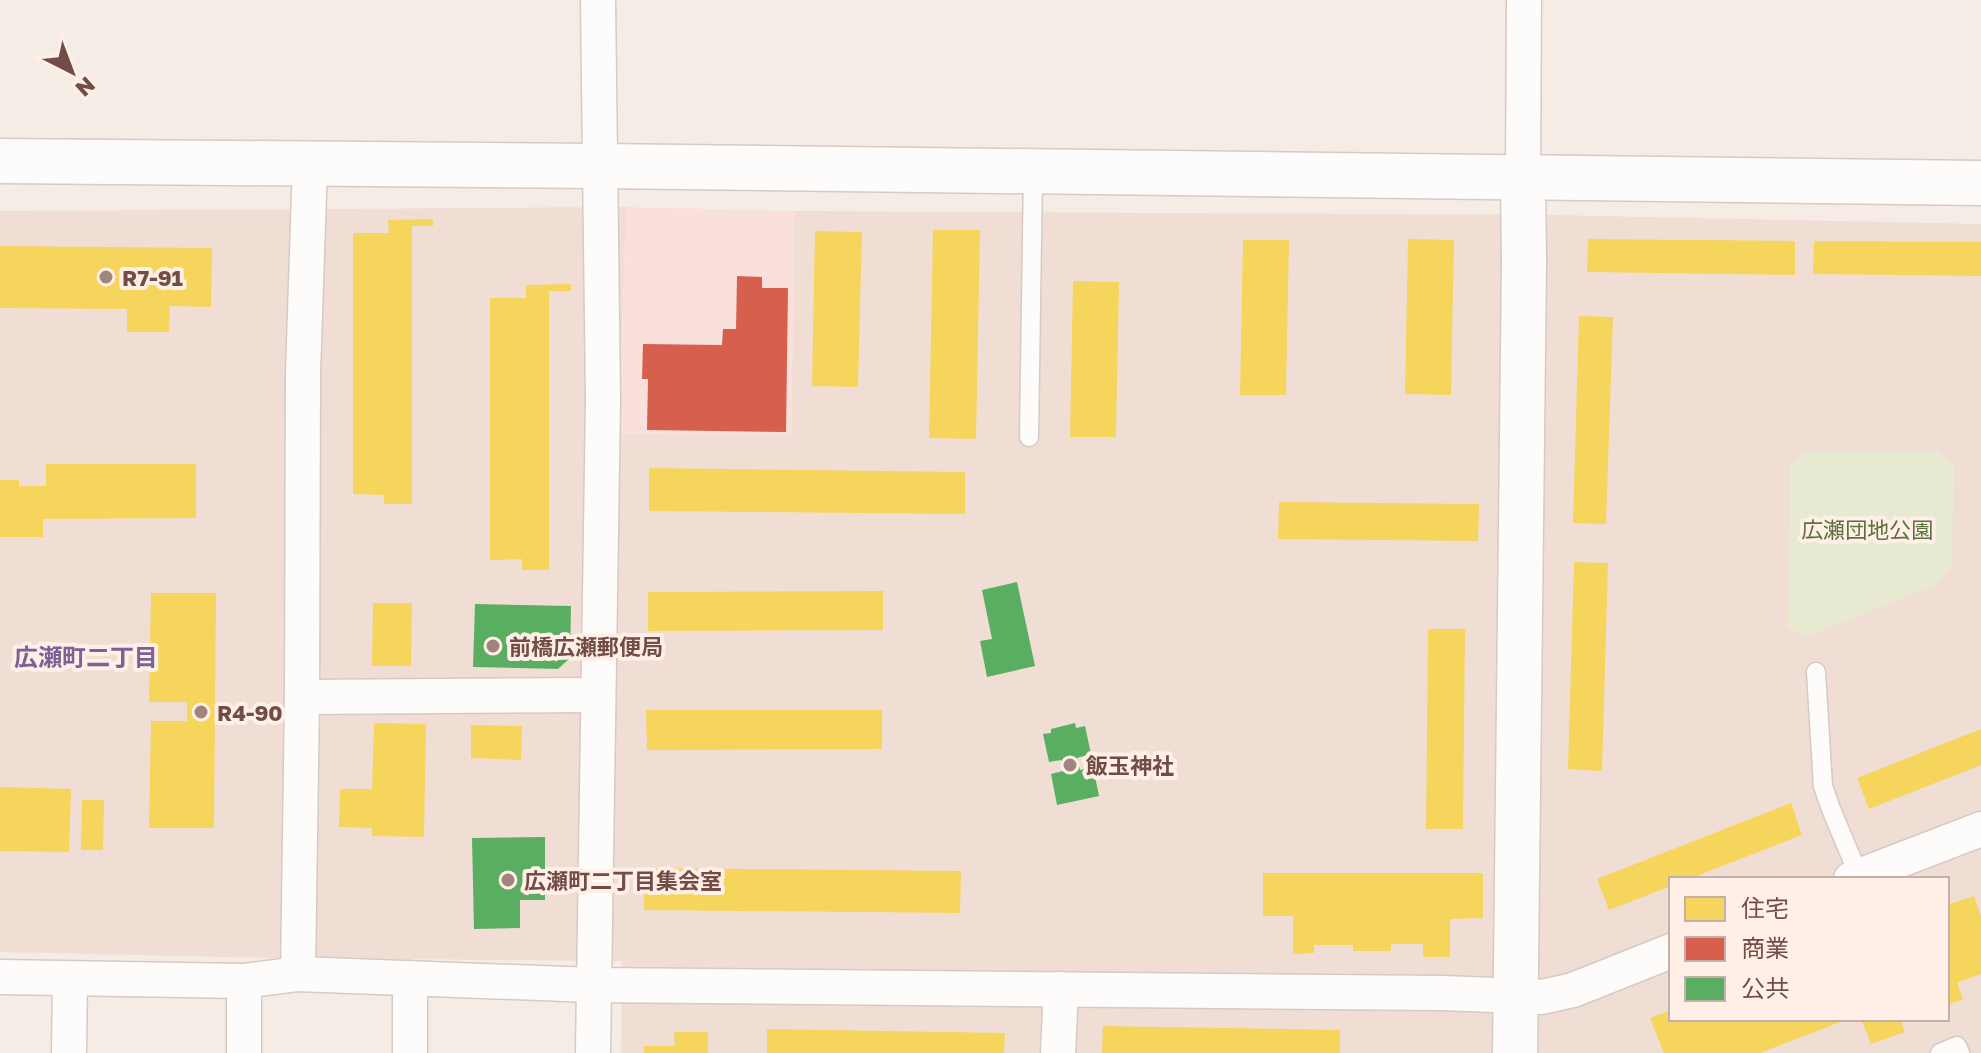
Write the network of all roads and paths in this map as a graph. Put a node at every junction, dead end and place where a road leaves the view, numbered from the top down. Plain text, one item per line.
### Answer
1 (598, 0) edge
2 (1524, 0) edge
3 (0, 161) edge
4 (310, 164) junction
5 (601, 166) junction
6 (1033, 172) junction
7 (1523, 178) junction
8 (1981, 183) edge
9 (1029, 437) dead end
10 (1816, 672) dead end
11 (598, 695) junction
12 (302, 697) junction
13 (1981, 829) edge
14 (1855, 877) edge
15 (1669, 952) edge
16 (298, 974) junction
17 (0, 977) edge
18 (410, 978) junction
19 (70, 979) junction
20 (244, 981) junction
21 (593, 985) junction
22 (1061, 989) junction
23 (1516, 996) junction
24 (69, 1053) edge
25 (244, 1053) edge
26 (410, 1053) edge
27 (593, 1053) edge
28 (1058, 1053) edge
29 (1515, 1053) edge
30 (1940, 1053) edge
31 (1960, 1053) edge

1 - 5 street
2 - 7 street
3 - 4 street
4 - 5 street
4 - 12 street
5 - 6 street
5 - 11 street
6 - 7 street
6 - 9 lane
7 - 8 street
7 - 23 street
10 - 14 lane
11 - 12 street
11 - 21 street
12 - 16 street
13 - 14 street
15 - 23 street
16 - 18 street
16 - 20 street
17 - 19 street
18 - 21 street
18 - 26 street
19 - 20 street
19 - 24 street
20 - 25 street
21 - 22 street
21 - 27 street
22 - 23 street
22 - 28 street
23 - 29 street
30 - 31 lane

